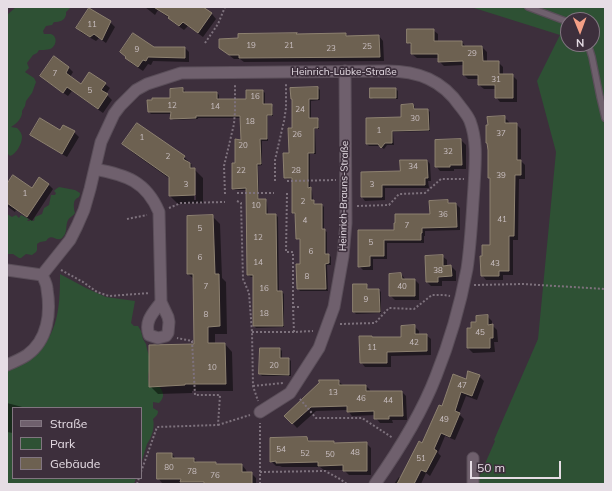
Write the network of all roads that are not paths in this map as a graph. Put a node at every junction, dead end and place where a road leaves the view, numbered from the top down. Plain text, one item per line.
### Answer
1 (528, 7) edge
2 (560, 19) edge
3 (590, 52) edge
4 (344, 71) junction
5 (605, 118) edge
6 (95, 169) junction
7 (7, 270) edge
8 (42, 274) junction
9 (161, 297) junction
10 (7, 365) edge
11 (260, 412) road end
12 (473, 458) dead end
13 (375, 484) edge
14 (473, 484) edge

1 - 2 lane
3 - 5 lane
4 - 6 street, Heinrich-Lübke-Straße
4 - 11 street, Heinrich-Brauns-Straße
4 - 13 street, Heinrich-Lübke-Straße
6 - 8 street, Heinrich-Lübke-Straße
6 - 9 street
7 - 8 street
8 - 10 street
9 - 9 street
12 - 14 street

